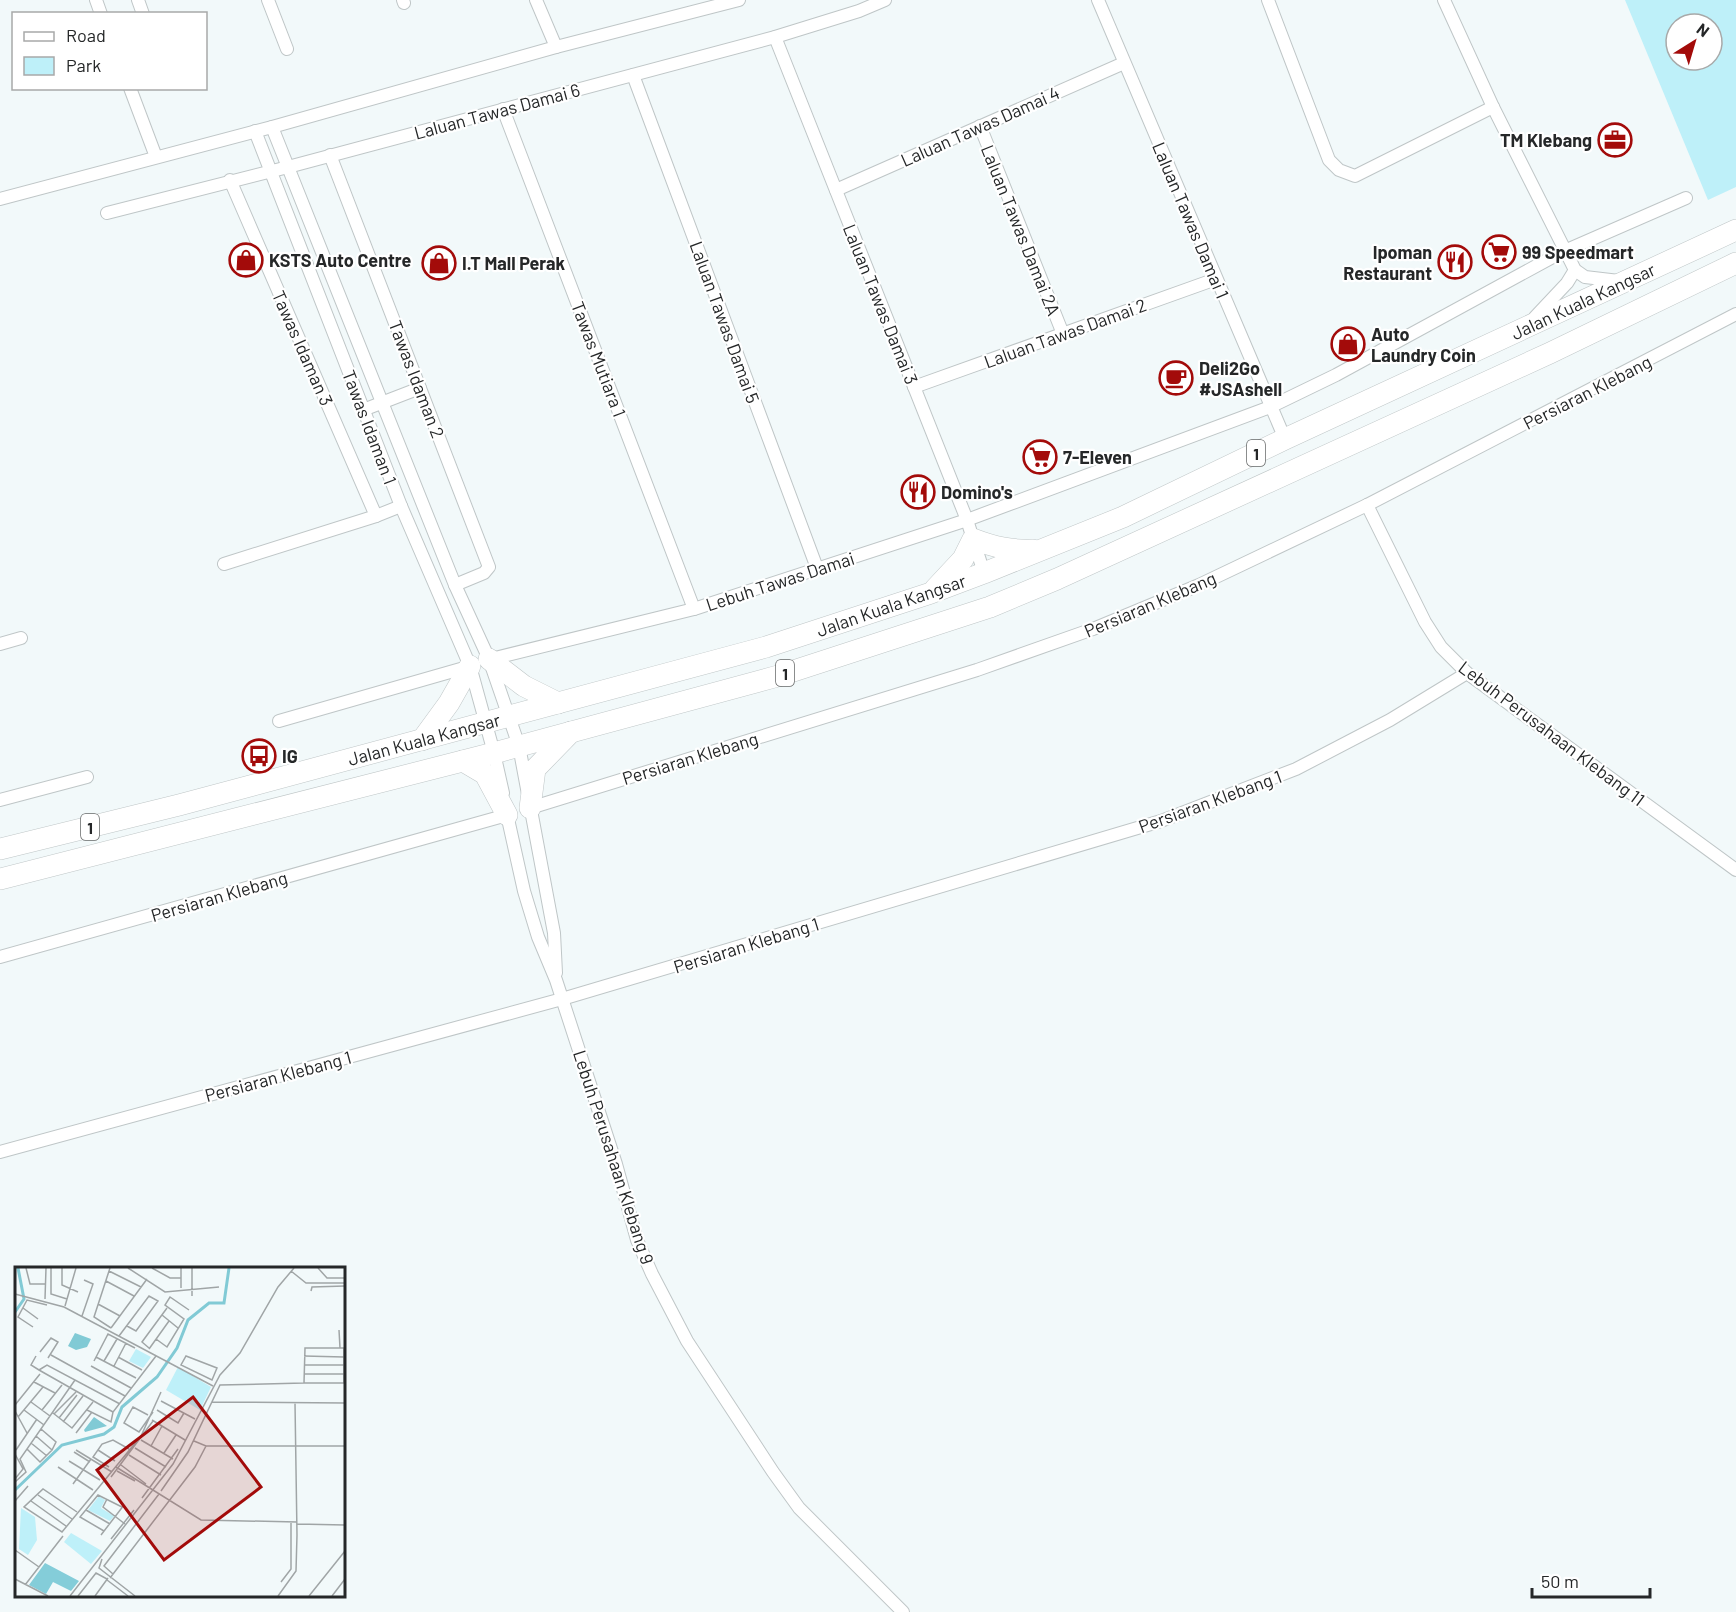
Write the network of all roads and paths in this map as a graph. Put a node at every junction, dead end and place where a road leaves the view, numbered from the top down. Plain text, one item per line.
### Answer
1 (268, 0) edge
2 (536, 0) edge
3 (739, 0) edge
4 (885, 0) edge
5 (1098, 0) edge
6 (1268, 0) edge
7 (1444, 0) edge
8 (775, 37) junction
9 (556, 47) junction
10 (288, 49) dead end
11 (1124, 63) junction
12 (633, 75) junction
13 (131, 90) edge
14 (1493, 107) junction
15 (503, 109) junction
16 (980, 126) junction
17 (272, 127) junction
18 (255, 131) junction
19 (330, 155) junction
20 (156, 157) junction
21 (288, 167) junction
22 (269, 172) junction
23 (230, 180) junction
24 (836, 190) junction
25 (1686, 198) dead end
26 (0, 199) edge
27 (107, 213) dead end
28 (1736, 230) edge
29 (1565, 250) junction
30 (1736, 263) edge
31 (1575, 270) junction
32 (1216, 279) junction
33 (1623, 282) junction
34 (1736, 314) edge
35 (1526, 327) junction
36 (1063, 334) junction
37 (914, 387) junction
38 (420, 388) junction
39 (382, 403) junction
40 (1270, 407) junction
41 (363, 410) junction
42 (1285, 439) junction
43 (1367, 505) junction
44 (401, 506) junction
45 (376, 516) junction
46 (970, 530) junction
47 (1042, 550) junction
48 (224, 564) dead end
49 (817, 568) junction
50 (984, 573) junction
51 (1057, 579) junction
52 (455, 585) junction
53 (931, 593) junction
54 (694, 609) junction
55 (943, 623) junction
56 (21, 638) dead end
57 (0, 644) edge
58 (480, 663) junction
59 (1467, 673) junction
60 (558, 703) junction
61 (510, 716) junction
62 (279, 721) dead end
63 (485, 723) junction
64 (572, 732) junction
65 (422, 740) junction
66 (519, 746) junction
67 (494, 753) junction
68 (463, 761) junction
69 (87, 777) dead end
70 (0, 800) edge
71 (530, 808) junction
72 (507, 815) junction
73 (0, 849) edge
74 (1736, 870) edge
75 (0, 879) edge
76 (0, 957) edge
77 (556, 980) junction
78 (562, 999) junction
79 (0, 1152) edge
80 (903, 1612) edge

1 - 10 street
2 - 9 street
3 - 9 street
4 - 8 street, Laluan Tawas Damai 6
5 - 11 street, Laluan Tawas Damai 1
6 - 14 street
7 - 14 street
8 - 12 street, Laluan Tawas Damai 6
8 - 24 street, Laluan Tawas Damai 3
9 - 17 street
11 - 16 street, Laluan Tawas Damai 4
11 - 32 street, Laluan Tawas Damai 1
12 - 15 street, Laluan Tawas Damai 6
12 - 49 street, Laluan Tawas Damai 5
13 - 20 street
14 - 29 street
15 - 19 street, Laluan Tawas Damai 6
15 - 54 street, Tawas Mutiara 1
16 - 24 street, Laluan Tawas Damai 4
16 - 36 street, Laluan Tawas Damai 2A
17 - 18 street
17 - 21 street, Tawas Idaman 1
18 - 20 street
18 - 22 street, Tawas Idaman 1
19 - 21 street, Laluan Tawas Damai 6
19 - 38 street, Tawas Idaman 2
20 - 26 street
21 - 22 street, Laluan Tawas Damai 6
21 - 39 street, Tawas Idaman 1
22 - 23 street, Laluan Tawas Damai 6
22 - 41 street, Tawas Idaman 1
23 - 27 street, Laluan Tawas Damai 6
23 - 45 street, Tawas Idaman 3
24 - 37 street, Laluan Tawas Damai 3
25 - 29 street, Lebuh Tawas Damai
28 - 33 highway, Jalan Kuala Kangsar / 1
29 - 31 street
29 - 40 street, Lebuh Tawas Damai
30 - 51 highway, Jalan Kuala Kangsar / 1
31 - 33 street
31 - 35 street
32 - 36 street, Laluan Tawas Damai 2
32 - 40 street, Laluan Tawas Damai 1
33 - 35 highway, Jalan Kuala Kangsar / 1
34 - 43 street, Persiaran Klebang
35 - 42 highway, Jalan Kuala Kangsar / 1
36 - 37 street, Laluan Tawas Damai 2
37 - 46 street, Laluan Tawas Damai 3
38 - 39 street
38 - 52 street, Tawas Idaman 2
39 - 41 street
39 - 52 street, Tawas Idaman 1
40 - 42 street, Laluan Tawas Damai 1
40 - 46 street, Lebuh Tawas Damai
41 - 44 street, Tawas Idaman 1
42 - 47 highway, Jalan Kuala Kangsar / 1
43 - 59 street, Lebuh Perusahaan Klebang 11
43 - 71 street, Persiaran Klebang
44 - 45 street
44 - 58 street, Tawas Idaman 1
45 - 48 street
46 - 47 highway
46 - 49 street, Lebuh Tawas Damai
46 - 50 street, Laluan Tawas Damai 3
46 - 53 highway
47 - 50 highway, Jalan Kuala Kangsar / 1
49 - 54 street, Lebuh Tawas Damai
50 - 51 highway
50 - 53 highway, Jalan Kuala Kangsar / 1
50 - 55 highway
51 - 55 highway, Jalan Kuala Kangsar / 1
52 - 58 street, Tawas Idaman 1
53 - 60 highway, Jalan Kuala Kangsar / 1
54 - 58 street, Lebuh Tawas Damai
55 - 64 highway, Jalan Kuala Kangsar / 1
56 - 57 street
58 - 60 highway
58 - 61 street, Tawas Idaman 1
58 - 62 street, Lebuh Tawas Damai
58 - 63 street, Tawas Idaman 1
58 - 65 highway
59 - 74 street, Lebuh Perusahaan Klebang 11
59 - 78 street, Persiaran Klebang 1
60 - 61 highway, Jalan Kuala Kangsar / 1
61 - 63 highway, Jalan Kuala Kangsar / 1
61 - 66 street, Tawas Idaman 1
63 - 65 highway, Jalan Kuala Kangsar / 1
63 - 67 street, Tawas Idaman 1
64 - 66 highway, Jalan Kuala Kangsar / 1
64 - 71 highway
65 - 73 highway, Jalan Kuala Kangsar / 1
66 - 67 highway, Jalan Kuala Kangsar / 1
66 - 71 street, Lebuh Perusahaan Klebang 9
67 - 68 highway, Jalan Kuala Kangsar / 1
67 - 72 street, Lebuh Perusahaan Klebang 9
68 - 72 highway
68 - 75 highway, Jalan Kuala Kangsar / 1
69 - 70 street
71 - 77 street, Lebuh Perusahaan Klebang 9
72 - 76 street, Persiaran Klebang
72 - 77 street, Lebuh Perusahaan Klebang 9
77 - 78 street, Lebuh Perusahaan Klebang 9
78 - 79 street, Persiaran Klebang 1
78 - 80 street, Lebuh Perusahaan Klebang 9

